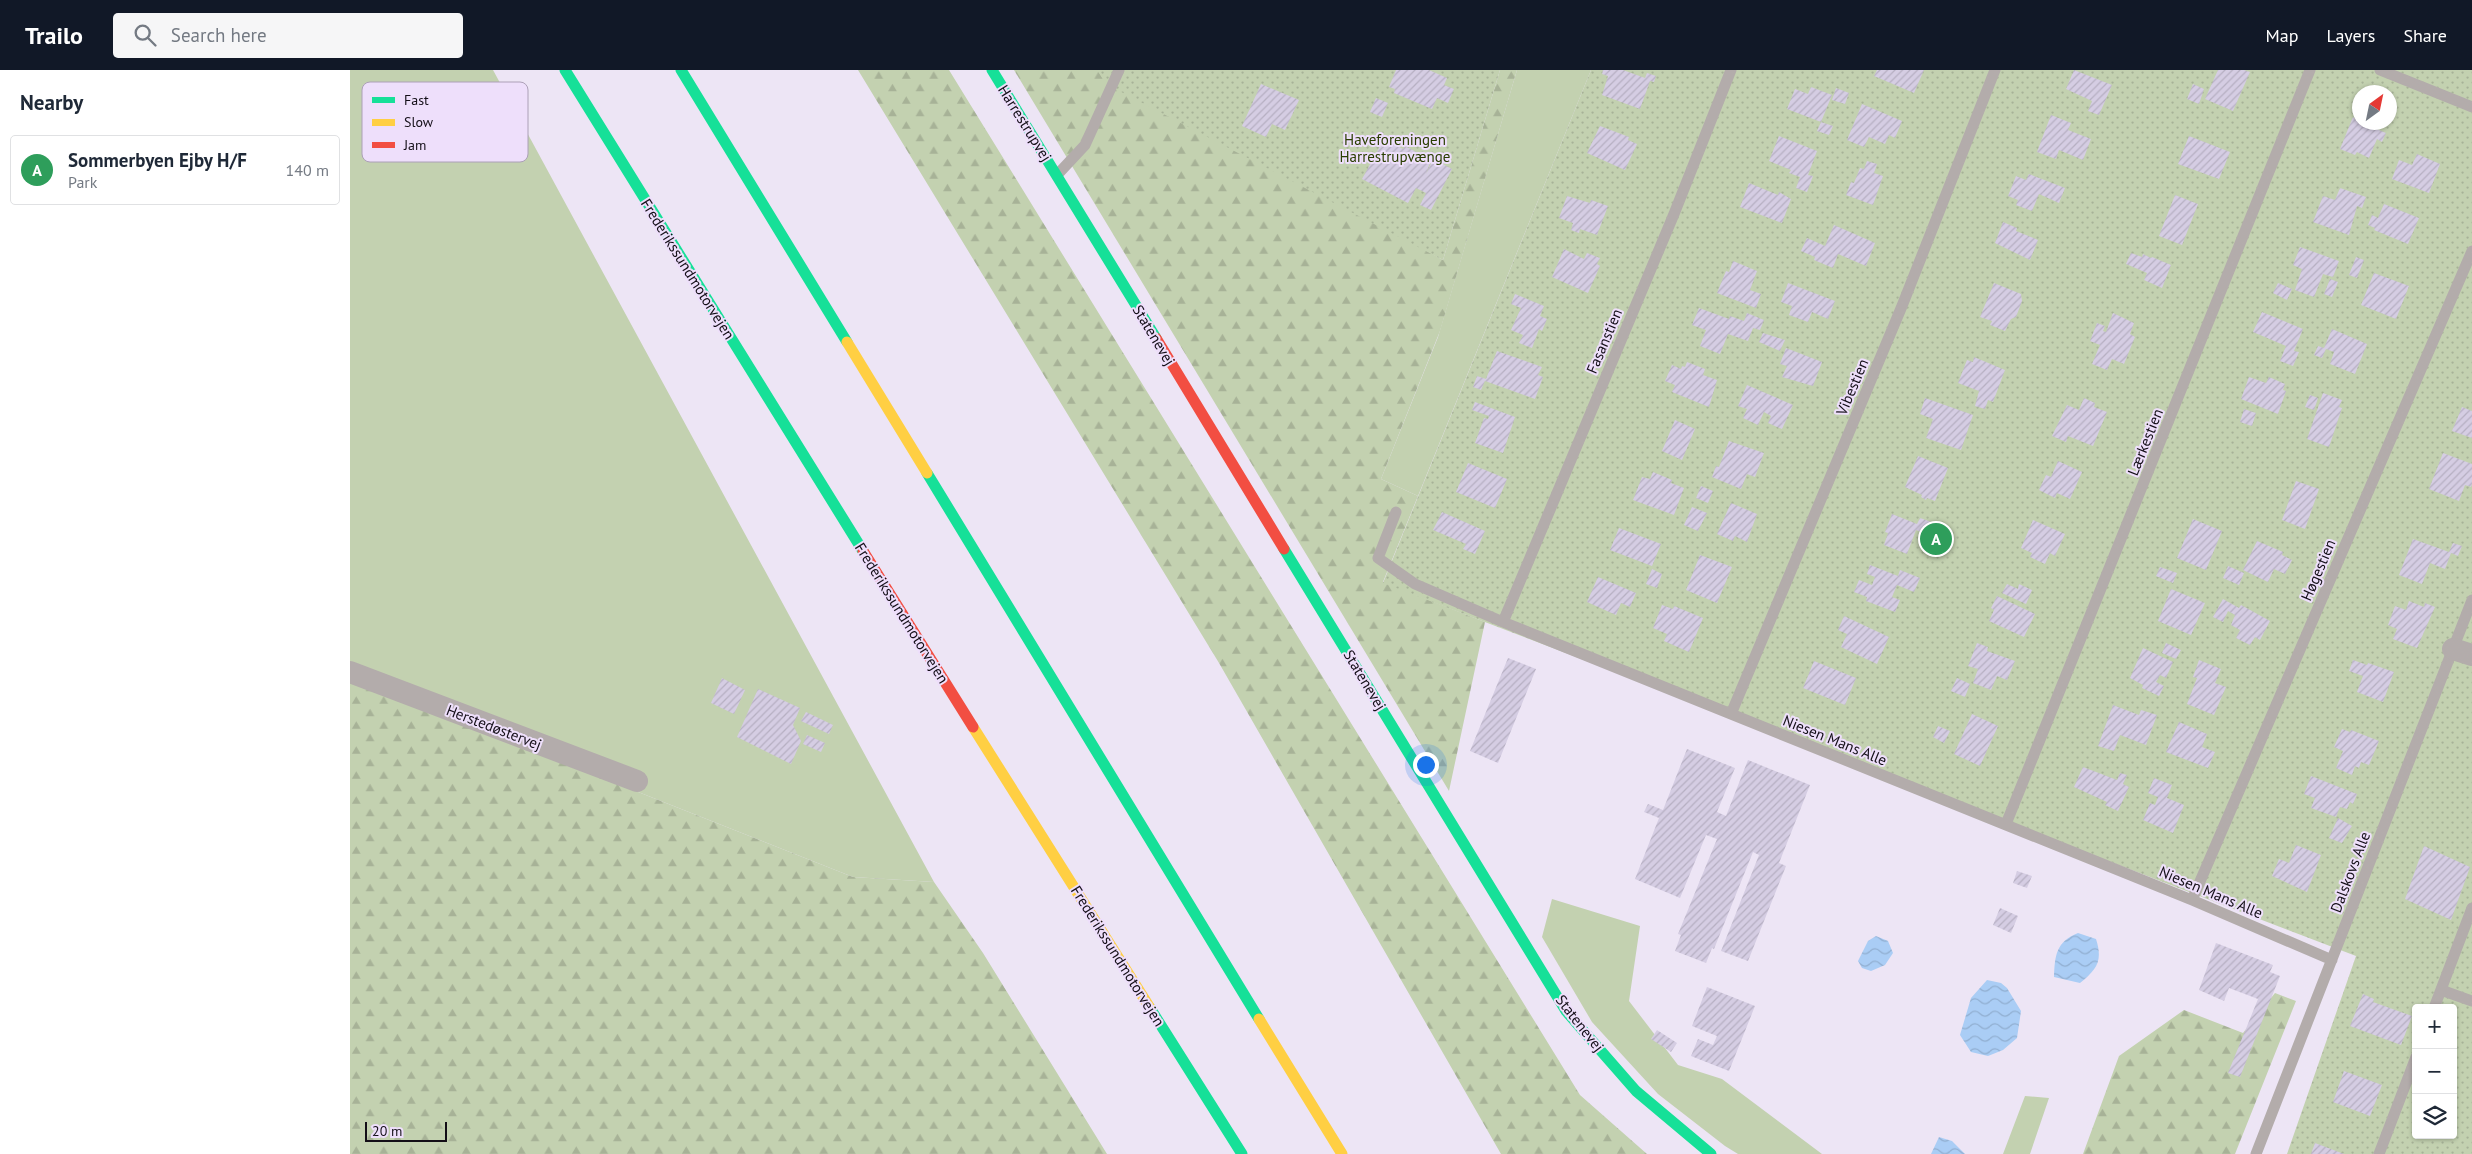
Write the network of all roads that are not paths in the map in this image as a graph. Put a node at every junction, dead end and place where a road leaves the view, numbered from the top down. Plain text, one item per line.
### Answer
1 (565, 70) edge
2 (681, 70) edge
3 (992, 70) edge
4 (1119, 70) edge
5 (1731, 70) edge
6 (1995, 70) edge
7 (2310, 70) edge
8 (2380, 70) edge
9 (2472, 107) edge
10 (1058, 175) junction
11 (2472, 251) edge
12 (1396, 512) dead end
13 (2472, 600) edge
14 (1503, 622) junction
15 (2463, 652) edge
16 (350, 672) edge
17 (1731, 714) junction
18 (637, 781) dead end
19 (2006, 824) junction
20 (2192, 900) junction
21 (2472, 908) edge
22 (2332, 960) junction
23 (2441, 990) junction
24 (2472, 1001) edge
25 (2436, 1004) edge
26 (2412, 1067) edge
27 (1242, 1154) edge
28 (1342, 1154) edge
29 (1711, 1154) edge
30 (2256, 1154) edge
31 (2379, 1154) edge

1 - 27 main road, Frederikssundmotorvejen
2 - 28 main road
3 - 10 main road, Harrestrupvej
4 - 10 lane
5 - 14 lane, Fasanstien
6 - 17 lane, Vibestien
7 - 19 lane, Lærkestien
8 - 9 lane
10 - 29 main road, Statenevej
11 - 20 lane, Høgestien
12 - 14 lane, Niesen Mans Alle
13 - 15 lane, Dalskovs Alle
14 - 17 lane, Niesen Mans Alle
15 - 22 lane, Dalskovs Alle
16 - 18 street, Herstedøstervej
17 - 19 lane, Niesen Mans Alle
19 - 20 lane, Niesen Mans Alle
20 - 22 lane, Niesen Mans Alle
21 - 23 lane
22 - 30 lane, Dalskovs Alle
23 - 24 lane
23 - 25 lane
26 - 31 lane

